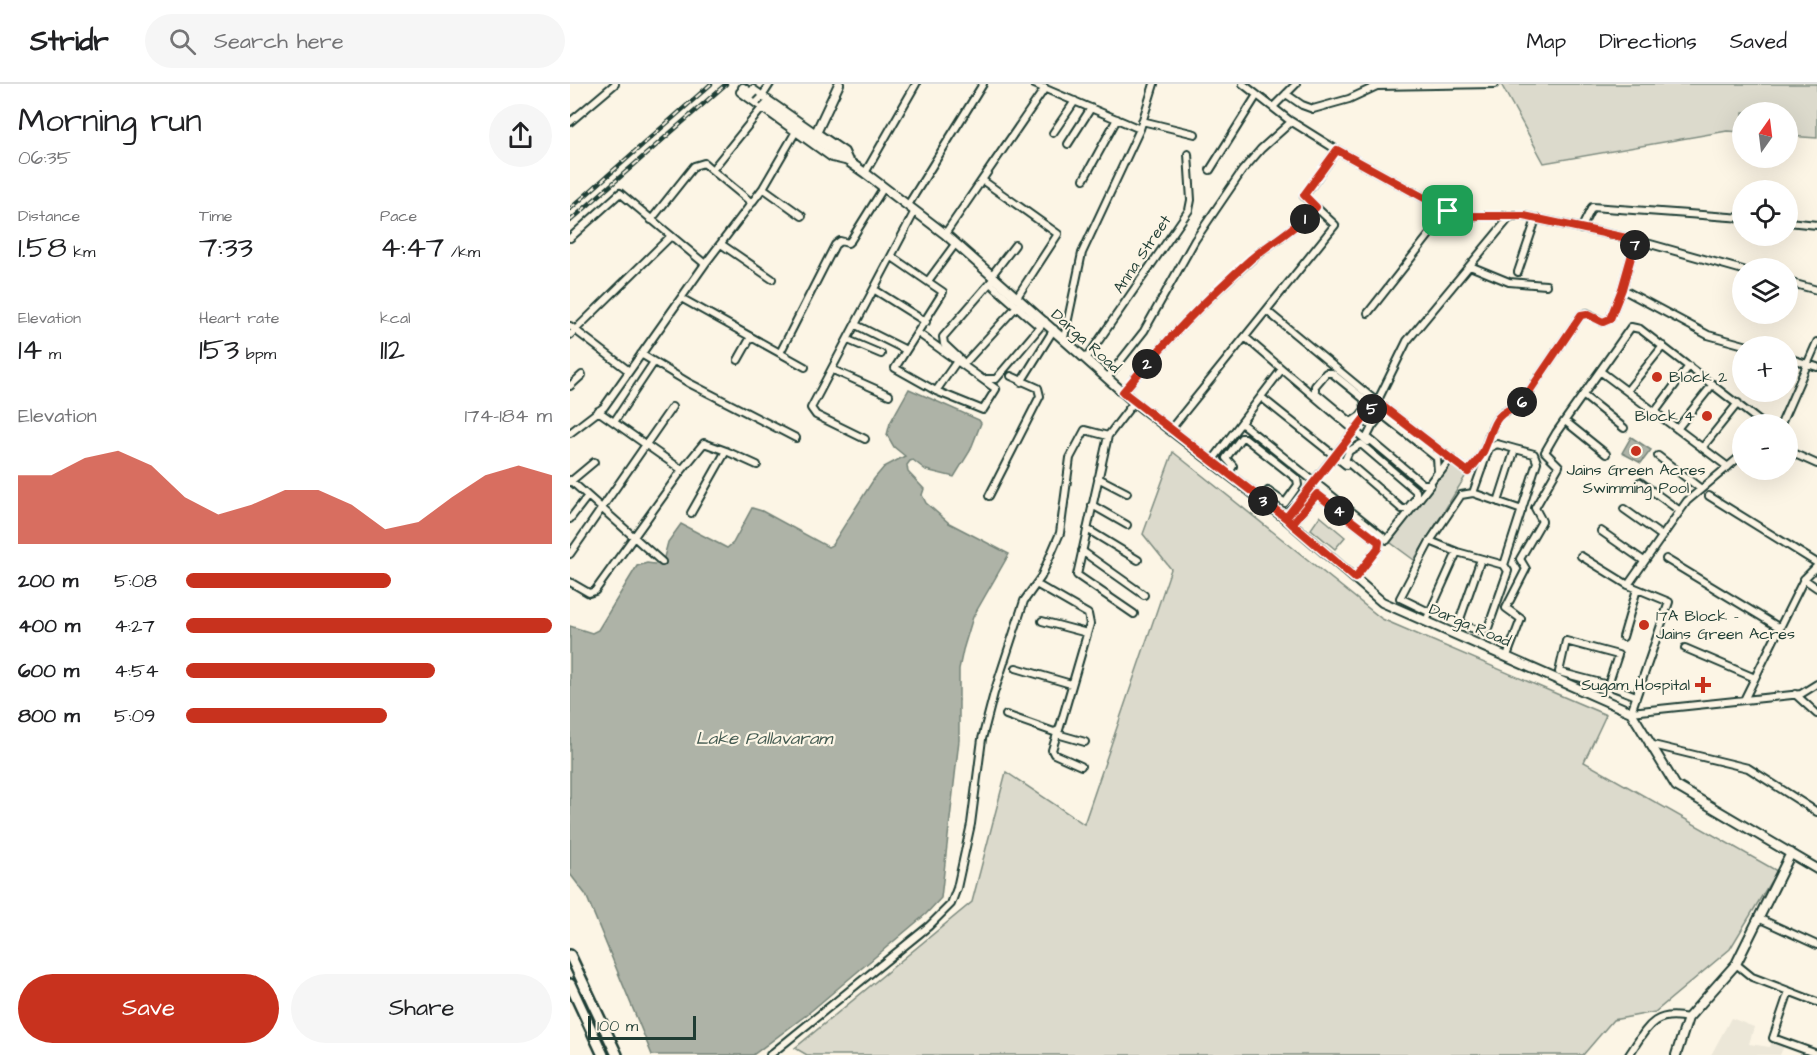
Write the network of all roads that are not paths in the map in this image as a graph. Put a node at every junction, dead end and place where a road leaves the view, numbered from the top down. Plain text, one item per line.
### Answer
1 (615, 84) edge
2 (770, 84) edge
3 (839, 84) edge
4 (916, 84) edge
5 (983, 84) edge
6 (1034, 84) edge
7 (1154, 84) edge
8 (1243, 84) edge
9 (1296, 84) edge
10 (1495, 84) edge
11 (1044, 88) junction
12 (753, 89) dead end
13 (742, 90) joint
14 (1286, 94) junction
15 (1257, 95) junction
16 (759, 100) junction
17 (1075, 101) junction
18 (762, 108) junction
19 (1091, 108) junction
20 (1273, 108) junction
21 (1117, 119) junction
22 (1142, 121) junction
23 (570, 122) edge
24 (1291, 122) junction
25 (1140, 129) junction
26 (816, 132) junction
27 (795, 133) junction
28 (1053, 133) dead end
29 (1195, 134) dead end
30 (1068, 144) dead end
31 (1337, 150) junction
32 (1188, 154) dead end
33 (849, 162) junction
34 (712, 170) junction
35 (1210, 170) dead end
36 (865, 173) junction
37 (1084, 179) dead end
38 (982, 180) junction
39 (884, 187) junction
40 (763, 188) junction
41 (752, 203) junction
42 (908, 205) junction
43 (1316, 207) junction
44 (915, 211) junction
45 (1448, 211) junction
46 (802, 216) dead end
47 (1510, 217) junction
48 (1732, 217) edge
49 (1536, 219) junction
50 (651, 220) junction
51 (1798, 223) edge
52 (1817, 225) edge
53 (1581, 230) junction
54 (945, 234) junction
55 (671, 236) junction
56 (570, 238) edge
57 (1636, 240) junction
58 (956, 243) junction
59 (722, 244) junction
60 (1015, 245) dead end
61 (892, 257) junction
62 (705, 264) junction
63 (1470, 266) junction
64 (1732, 267) edge
65 (1518, 272) dead end
66 (992, 278) junction
67 (772, 279) dead end
68 (928, 281) junction
69 (1546, 285) dead end
70 (1798, 285) edge
71 (1622, 289) junction
72 (874, 290) junction
73 (1817, 290) edge
74 (1017, 297) junction
75 (681, 298) junction
76 (1017, 306) junction
77 (1267, 311) junction
78 (1368, 313) dead end
79 (926, 322) junction
80 (1043, 324) junction
81 (855, 325) junction
82 (1054, 329) junction
83 (572, 331) edge
84 (918, 333) junction
85 (751, 337) junction
86 (1245, 337) junction
87 (1064, 338) junction
88 (848, 340) junction
89 (1732, 342) edge
90 (1817, 342) edge
91 (1663, 346) junction
92 (906, 350) junction
93 (780, 353) junction
94 (641, 354) junction
95 (881, 354) dead end
96 (1086, 359) junction
97 (738, 360) dead end
98 (957, 361) junction
99 (1798, 361) edge
100 (654, 362) junction
101 (965, 363) junction
102 (1806, 364) junction
103 (1689, 366) junction
104 (804, 367) dead end
105 (1817, 367) edge
106 (1282, 369) junction
107 (833, 370) junction
108 (629, 371) junction
109 (1600, 371) junction
110 (582, 375) dead end
111 (1011, 376) dead end
112 (1107, 378) junction
113 (1022, 382) junction
114 (1713, 384) junction
115 (570, 386) edge
116 (936, 391) junction
117 (1627, 391) junction
118 (1123, 392) junction
119 (889, 395) dead end
120 (1584, 396) junction
121 (1261, 397) junction
122 (1134, 402) junction
123 (1377, 402) junction
124 (1738, 403) junction
125 (672, 407) dead end
126 (598, 411) junction
127 (1655, 412) junction
128 (1751, 414) edge
129 (1785, 414) edge
130 (1362, 418) junction
131 (1565, 421) junction
132 (614, 422) junction
133 (1241, 423) junction
134 (1372, 427) junction
135 (1624, 428) dead end
136 (1677, 429) junction
137 (1170, 430) junction
138 (1354, 431) junction
139 (570, 433) edge
140 (1108, 436) junction
141 (796, 438) dead end
142 (865, 439) dead end
143 (647, 445) junction
144 (1343, 446) junction
145 (1702, 448) junction
146 (1515, 449) junction
147 (726, 451) junction
148 (1349, 451) junction
149 (1606, 454) dead end
150 (1798, 455) edge
151 (1334, 456) junction
152 (1658, 456) dead end
153 (1450, 458) junction
154 (1212, 461) junction
155 (594, 462) dead end
156 (1732, 464) edge
157 (1817, 464) edge
158 (757, 465) dead end
159 (1728, 467) junction
160 (682, 470) junction
161 (1228, 474) junction
162 (1098, 478) junction
163 (570, 481) edge
164 (1314, 482) junction
165 (1640, 482) dead end
166 (1701, 489) junction
167 (1427, 490) junction
168 (1127, 493) dead end
169 (1473, 493) junction
170 (1709, 495) dead end
171 (989, 496) dead end
172 (587, 497) junction
173 (1260, 498) junction
174 (1498, 501) junction
175 (1092, 505) junction
176 (602, 509) junction
177 (1624, 509) dead end
178 (1522, 510) junction
179 (1680, 511) junction
180 (691, 513) dead end
181 (1407, 515) junction
182 (570, 519) edge
183 (1289, 521) junction
184 (1127, 525) dead end
185 (1087, 529) junction
186 (1601, 531) dead end
187 (1662, 536) junction
188 (635, 538) junction
189 (1430, 541) junction
190 (1082, 551) junction
191 (1456, 552) junction
192 (570, 554) edge
193 (1581, 556) dead end
194 (1481, 559) junction
195 (1138, 560) dead end
196 (1666, 560) dead end
197 (1644, 561) junction
198 (662, 562) dead end
199 (1503, 565) junction
200 (1817, 565) edge
201 (1355, 578) junction
202 (1804, 579) junction
203 (570, 582) edge
204 (1036, 584) junction
205 (1628, 585) junction
206 (1817, 588) edge
207 (1638, 589) junction
208 (1144, 595) dead end
209 (1429, 612) junction
210 (1134, 614) dead end
211 (1042, 621) dead end
212 (1426, 621) junction
213 (1780, 628) junction
214 (1087, 633) junction
215 (1623, 637) dead end
216 (1685, 648) dead end
217 (1507, 656) junction
218 (1016, 669) dead end
219 (1755, 678) junction
220 (1071, 684) junction
221 (1817, 684) edge
222 (1608, 685) junction
223 (1796, 694) junction
224 (1636, 696) junction
225 (1744, 700) junction
226 (1631, 712) junction
227 (1817, 714) edge
228 (1006, 715) dead end
229 (1057, 732) junction
230 (1085, 742) dead end
231 (1648, 743) junction
232 (1081, 766) dead end
233 (1817, 812) edge
234 (1791, 853) junction
235 (1817, 868) edge
236 (1758, 918) junction
237 (1817, 945) edge
238 (570, 955) edge
239 (1736, 964) junction
240 (570, 984) edge
241 (1789, 991) junction
242 (1817, 1002) edge
243 (1688, 1018) junction
244 (1817, 1054) edge
245 (603, 1055) edge
246 (617, 1055) edge
247 (770, 1055) edge
248 (1629, 1055) edge
249 (1676, 1055) edge

1 - 23 street
2 - 16 street
3 - 26 street
4 - 36 street
5 - 42 street
6 - 11 street
7 - 22 street
8 - 15 street
9 - 14 street
10 - 14 street
11 - 17 street
11 - 38 street
12 - 16 street
13 - 16 street
13 - 33 street, Darga Road
14 - 20 street
15 - 20 street
15 - 35 street
16 - 18 street
16 - 26 street
17 - 19 street
17 - 28 street
18 - 27 street
18 - 34 street
19 - 21 street
19 - 30 street
20 - 24 street
21 - 25 street
21 - 37 street
22 - 25 street
22 - 29 street
24 - 31 street
24 - 112 street
25 - 87 street
26 - 33 street
27 - 33 street
27 - 40 street
31 - 43 street
31 - 45 street
32 - 96 street, Anna Street
33 - 36 street, Darga Road
34 - 41 street
34 - 50 street
36 - 39 street, Darga Road
38 - 54 street
38 - 74 street
39 - 42 street, Darga Road
39 - 93 street
40 - 41 street
40 - 46 street
41 - 59 street
42 - 44 street, Darga Road
43 - 77 street
43 - 118 street
44 - 54 street, Darga Road
44 - 61 street
45 - 47 street
45 - 78 street
47 - 49 street
47 - 63 street
48 - 53 street
49 - 53 street
49 - 65 street
50 - 55 street
50 - 56 street
51 - 52 street
53 - 57 street
54 - 58 street, Darga Road
55 - 62 street
55 - 83 street
57 - 64 street
57 - 71 street
58 - 66 street, Darga Road
58 - 68 street
59 - 62 street
59 - 67 street
60 - 66 street
61 - 68 street
61 - 72 street
62 - 75 street
63 - 69 street
63 - 123 street
66 - 74 street, Darga Road
66 - 76 street
66 - 101 street
68 - 79 street
70 - 73 street
71 - 89 street
71 - 153 street
72 - 79 street
72 - 81 street
74 - 80 street, Darga Road
75 - 85 street
75 - 94 street
76 - 80 street
76 - 101 street
77 - 86 street
77 - 123 street
79 - 84 street
80 - 82 street, Darga Road
80 - 101 street
81 - 88 street
81 - 92 street
82 - 87 street, Darga Road
82 - 113 street
83 - 108 street
84 - 92 street
84 - 98 street
85 - 93 street
85 - 97 street
86 - 106 street
86 - 137 street
87 - 96 street, Darga Road
88 - 95 street
88 - 107 street
90 - 102 street
91 - 103 street
91 - 109 street
91 - 117 street
92 - 116 street
93 - 104 street
94 - 100 street
94 - 108 street
96 - 112 street, Darga Road
98 - 116 street
98 - 116 street
99 - 102 street
100 - 132 street
100 - 141 street
102 - 105 street
102 - 129 street
103 - 114 street
103 - 127 street
106 - 121 street
106 - 138 street
107 - 119 street
107 - 142 street
108 - 126 street
109 - 117 street
109 - 120 street
110 - 115 street
111 - 113 street
112 - 118 street, Darga Road
113 - 171 street
114 - 124 street
114 - 136 street
117 - 127 street
118 - 122 street, Darga Road
120 - 131 street
120 - 135 street
121 - 133 street
121 - 151 street
122 - 137 street, Darga Road
122 - 140 street
123 - 130 street
123 - 153 street
124 - 128 street
124 - 145 street
125 - 143 street
126 - 132 street
126 - 139 street
127 - 136 street
130 - 130 street
130 - 134 street
130 - 138 street
131 - 149 street
131 - 217 street
132 - 143 street
133 - 154 street
133 - 164 street
134 - 134 street
136 - 145 street
137 - 154 street, Darga Road
138 - 144 street
138 - 167 street
140 - 162 street
140 - 204 street
143 - 160 street
143 - 176 street
144 - 148 street
144 - 151 street
145 - 159 street
146 - 169 street
146 - 174 street
146 - 178 street
147 - 158 street
147 - 160 street
147 - 180 street
148 - 148 street
150 - 157 street
151 - 164 street
151 - 181 street
152 - 166 street
153 - 167 street
154 - 161 street, Darga Road
155 - 163 street
156 - 159 street
159 - 166 street
160 - 188 street
161 - 173 street, Darga Road
161 - 173 street
162 - 168 street
162 - 175 street
163 - 172 street
164 - 181 street
164 - 183 street
165 - 179 street
166 - 179 street
167 - 181 street
169 - 174 street
169 - 189 street
170 - 200 street
172 - 176 street
172 - 182 street
173 - 183 street, Darga Road
174 - 178 street
175 - 184 street
175 - 185 street
176 - 188 street
176 - 192 street
177 - 187 street
178 - 199 street
179 - 187 street
183 - 201 street, Darga Road
183 - 201 street
185 - 190 street
185 - 195 street
186 - 197 street
187 - 197 street
188 - 198 street
188 - 203 street
189 - 191 street
189 - 209 street
190 - 208 street
190 - 210 street
191 - 194 street
191 - 209 street
193 - 205 street
194 - 199 street
194 - 199 street
196 - 213 street
197 - 205 street
200 - 202 street
201 - 212 street, Darga Road
202 - 206 street
202 - 213 street
204 - 214 street
204 - 247 street
205 - 207 street
207 - 215 street
207 - 224 street
209 - 212 street
211 - 214 street
212 - 217 street, Darga Road
213 - 219 street
214 - 220 street
216 - 219 street
217 - 226 street, Darga Road
218 - 220 street
219 - 225 street
220 - 229 street
221 - 223 street
222 - 222 street
222 - 224 street
223 - 225 street
223 - 227 street
224 - 226 street
225 - 226 street
226 - 231 street
228 - 229 street
229 - 230 street
229 - 232 street
231 - 233 street
231 - 234 street
234 - 235 street
234 - 236 street
236 - 237 street
236 - 239 street
238 - 246 main road
239 - 241 street
239 - 243 street
240 - 245 main road
241 - 242 street
241 - 244 street
243 - 248 street
243 - 249 street

